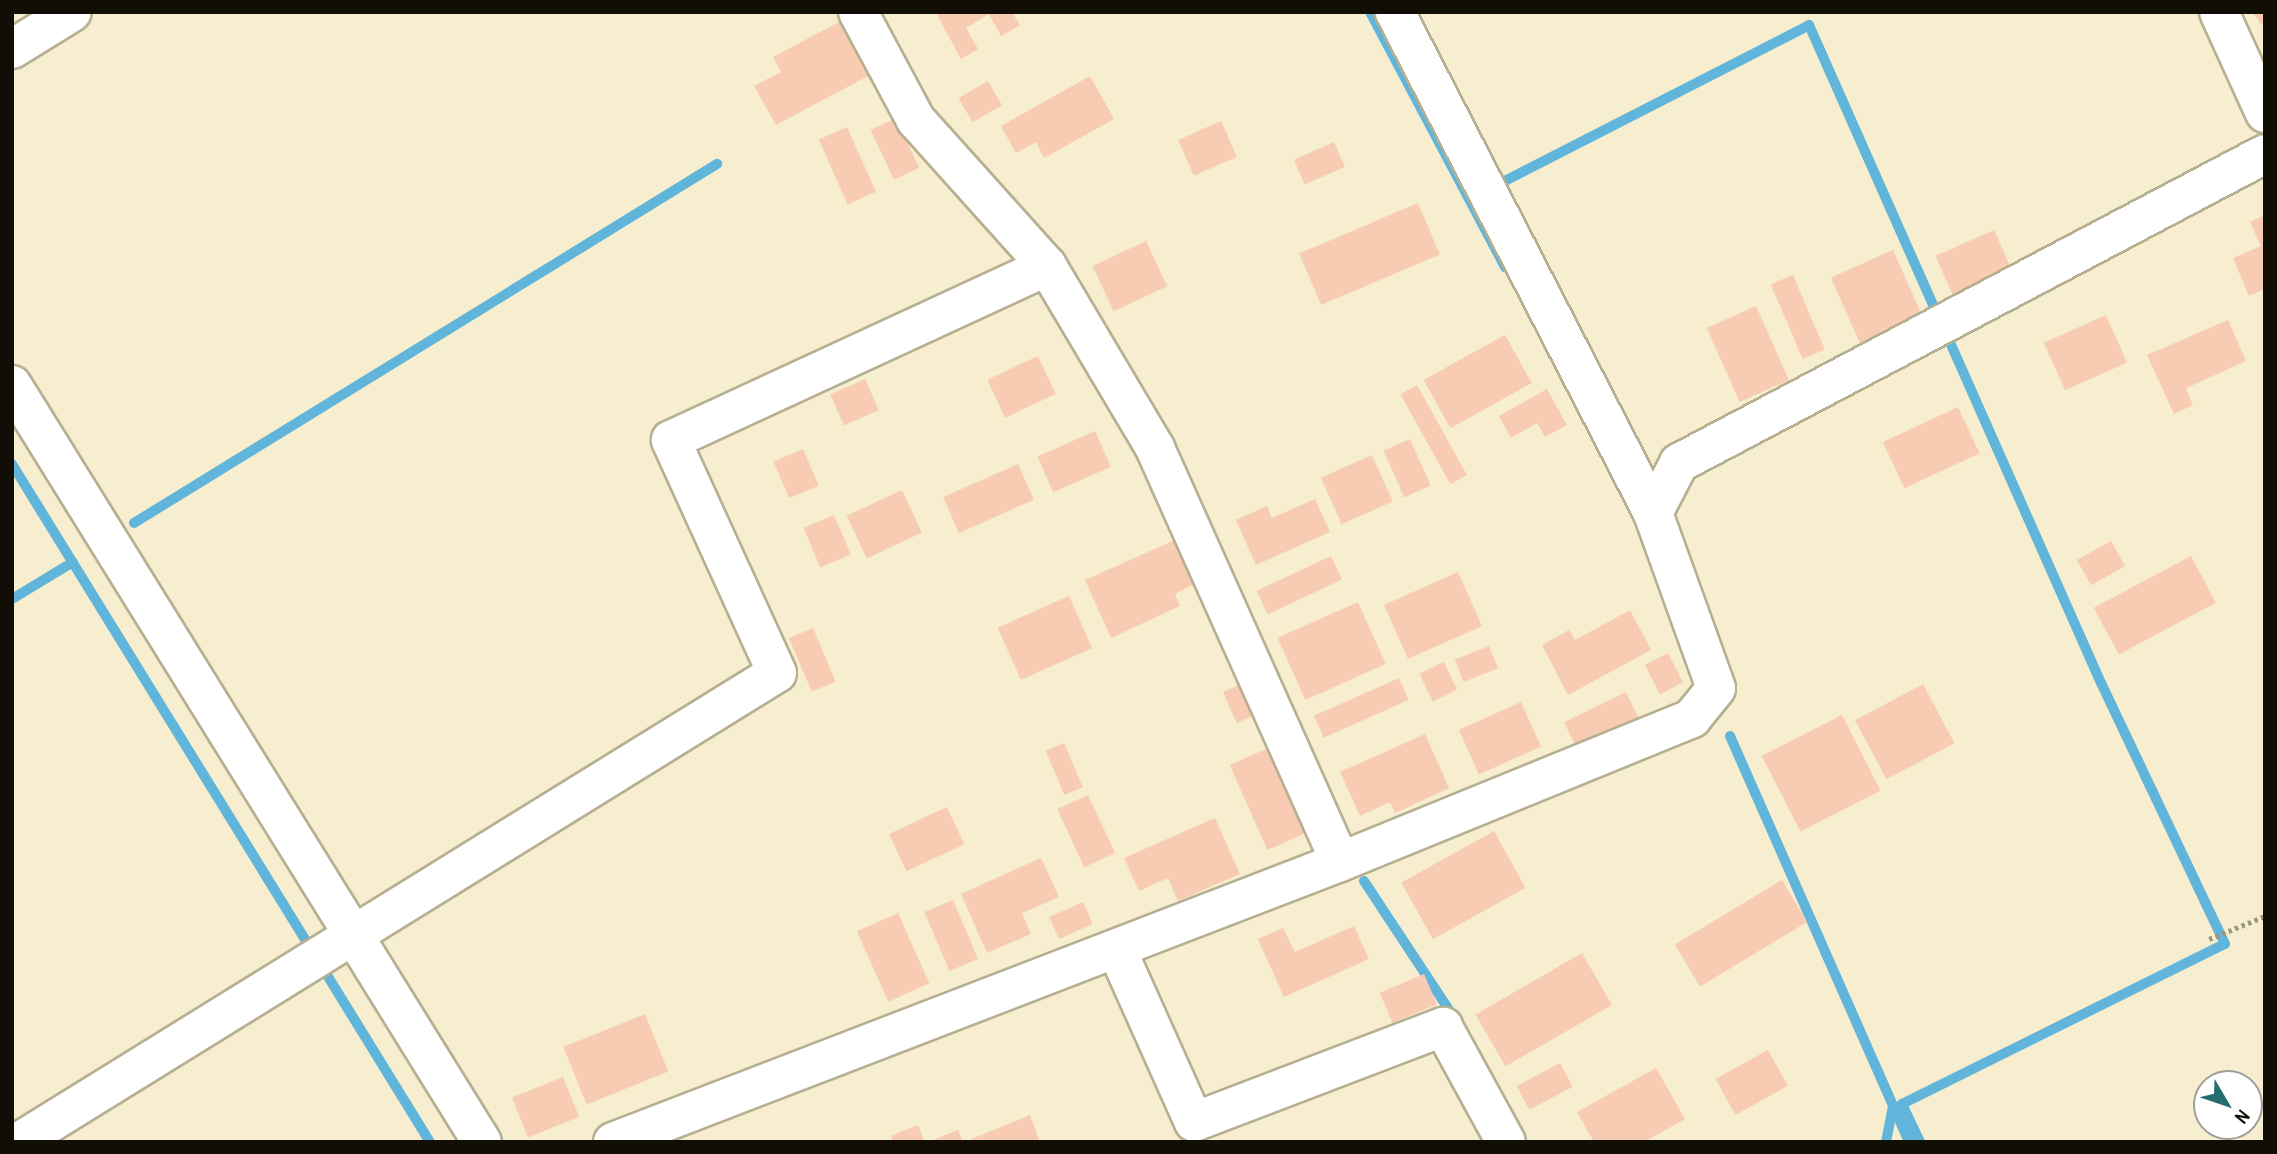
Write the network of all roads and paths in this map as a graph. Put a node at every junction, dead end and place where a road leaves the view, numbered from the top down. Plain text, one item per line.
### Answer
1 (72, 12) edge
2 (858, 12) edge
3 (1395, 12) edge
4 (2219, 12) edge
5 (12, 49) edge
6 (2265, 113) edge
7 (2265, 154) edge
8 (1047, 266) junction
9 (12, 385) edge
10 (1653, 513) junction
11 (1340, 862) junction
12 (2265, 916) edge
13 (2209, 939) dead end
14 (348, 942) junction
15 (1117, 950) junction
16 (19, 1142) edge
17 (482, 1142) edge
18 (613, 1142) edge
19 (1506, 1142) edge

1 - 5 street
2 - 8 street
3 - 10 street
4 - 6 street
7 - 10 street
8 - 11 street
8 - 14 street
9 - 14 street
10 - 11 street
11 - 15 street
12 - 13 path
14 - 16 street
14 - 17 street
15 - 18 street
15 - 19 street

